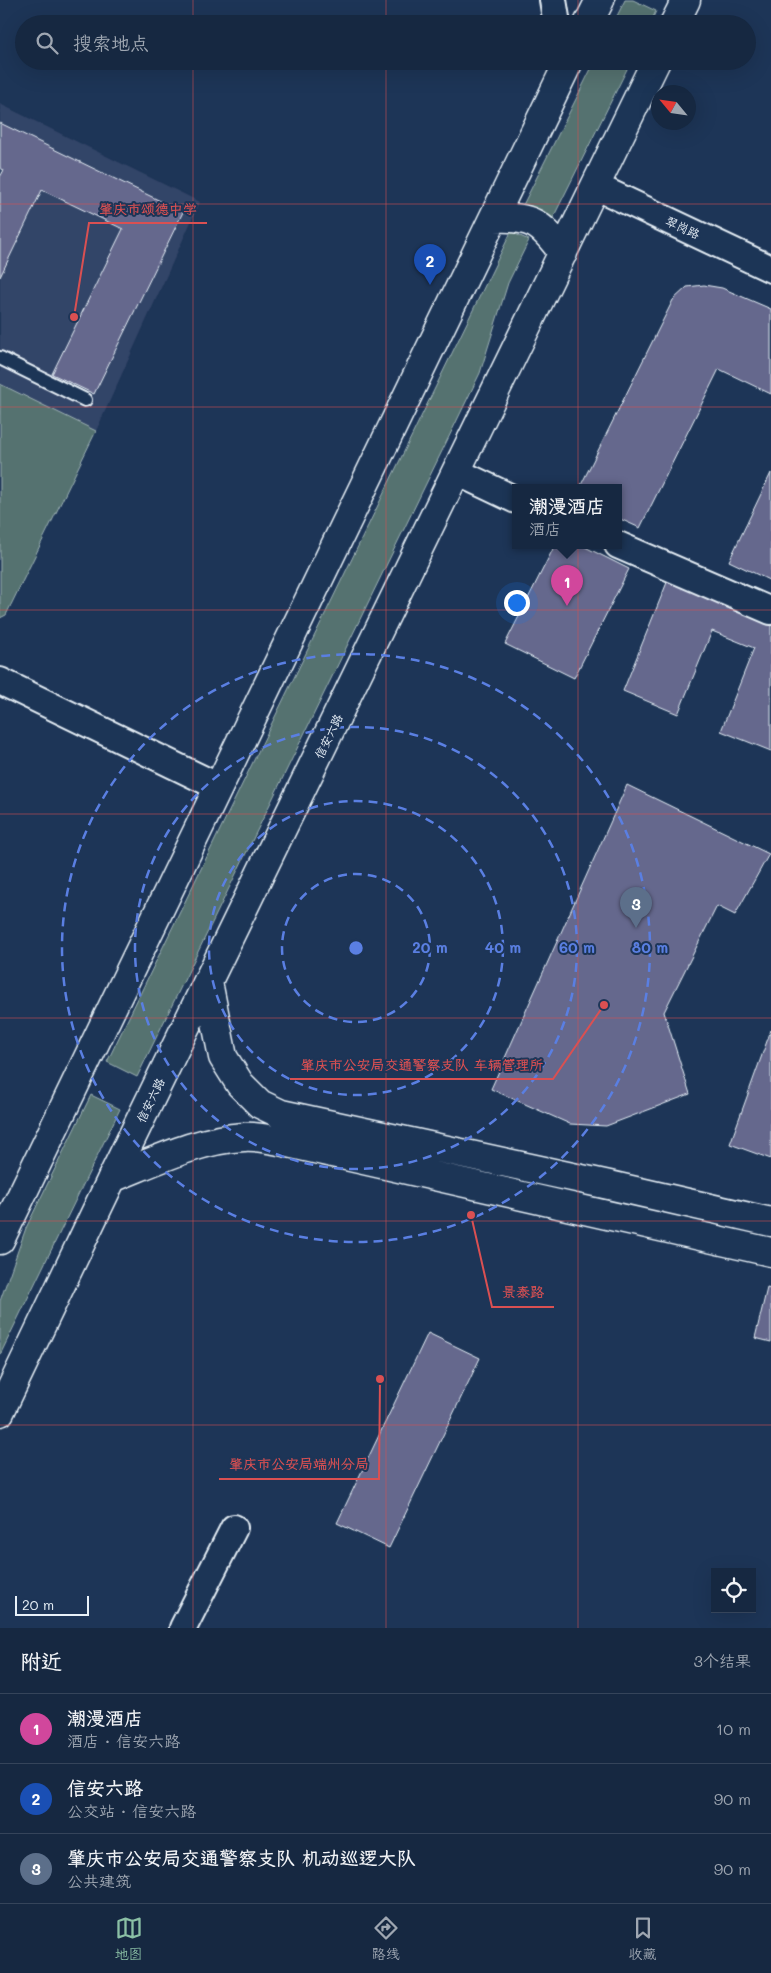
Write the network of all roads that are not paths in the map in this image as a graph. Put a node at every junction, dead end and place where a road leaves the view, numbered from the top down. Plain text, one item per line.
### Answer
1 (553, 0) edge
2 (600, 0) edge
3 (686, 0) edge
4 (556, 15) edge
5 (592, 15) edge
6 (678, 15) edge
7 (562, 70) edge
8 (652, 70) edge
9 (595, 186) junction
10 (494, 218) junction
11 (563, 253) junction
12 (771, 269) edge
13 (0, 358) edge
14 (85, 400) dead end
15 (457, 472) junction
16 (512, 498) edge
17 (622, 547) edge
18 (771, 611) edge
19 (0, 681) edge
20 (218, 787) junction
21 (208, 982) junction
22 (112, 1178) junction
23 (771, 1222) edge
24 (0, 1240) edge
25 (771, 1252) edge
26 (0, 1412) edge
27 (234, 1528) dead end
28 (183, 1628) edge

1 - 4 street
2 - 5 main road
3 - 6 main road
7 - 10 main road
8 - 9 main road, 信安六路
9 - 11 main road, 信安六路
9 - 12 street, 翠岗路
10 - 11 main road
10 - 20 main road
11 - 15 main road, 信安六路
13 - 14 lane
15 - 16 street
15 - 21 main road, 信安六路
17 - 18 street
19 - 20 street
20 - 24 main road
21 - 22 main road, 信安六路
21 - 23 main road
22 - 25 main road
22 - 26 main road, 信安六路
27 - 28 street

